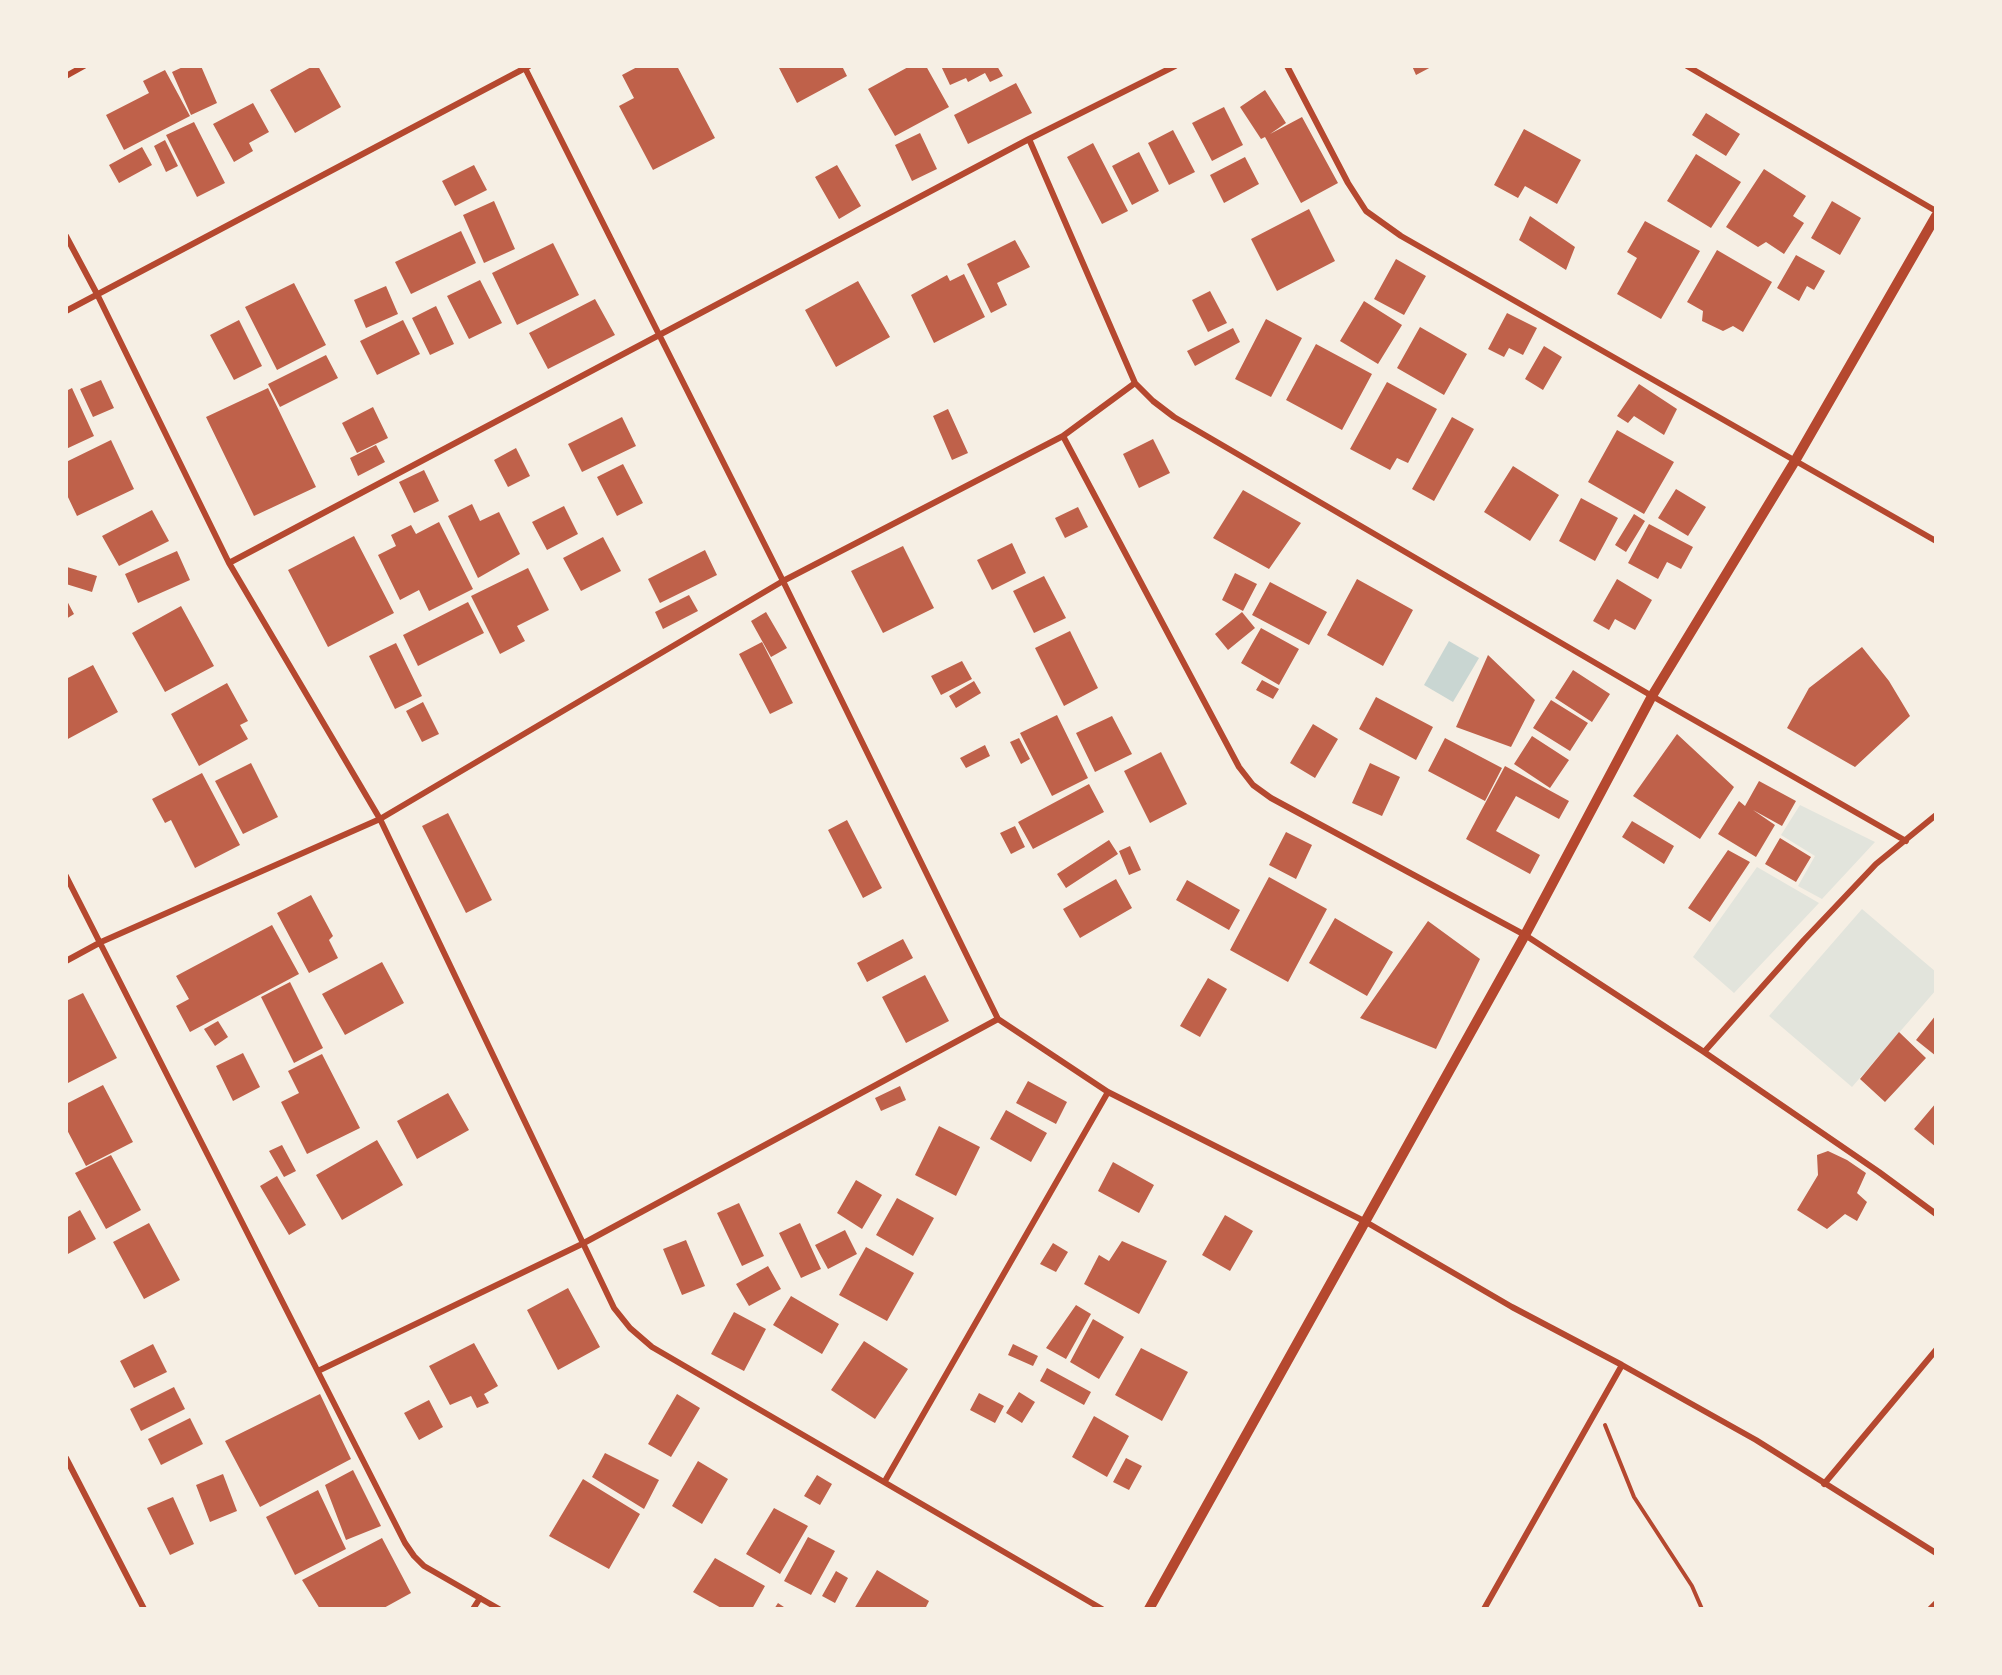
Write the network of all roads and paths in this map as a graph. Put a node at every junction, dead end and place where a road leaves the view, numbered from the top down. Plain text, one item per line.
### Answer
1 (84, 66) edge
2 (1175, 66) edge
3 (1287, 66) edge
4 (1687, 66) edge
5 (526, 67) edge
6 (66, 76) edge
7 (1029, 139) junction
8 (1936, 211) edge
9 (1936, 216) edge
10 (66, 236) edge
11 (97, 294) junction
12 (66, 311) edge
13 (658, 335) junction
14 (1135, 383) junction
15 (1063, 436) junction
16 (1795, 461) junction
17 (1936, 541) edge
18 (229, 563) junction
19 (783, 581) junction
20 (1652, 696) junction
21 (1936, 815) edge
22 (380, 819) junction
23 (1906, 841) junction
24 (66, 876) edge
25 (1525, 935) junction
26 (101, 942) junction
27 (66, 961) edge
28 (998, 1019) junction
29 (1704, 1052) junction
30 (1108, 1092) junction
31 (1936, 1214) edge
32 (1366, 1222) junction
33 (582, 1244) junction
34 (1936, 1350) edge
35 (1622, 1365) junction
36 (318, 1371) junction
37 (1598, 1407) junction
38 (66, 1458) edge
39 (885, 1481) junction
40 (1824, 1484) junction
41 (1936, 1553) edge
42 (480, 1598) junction
43 (1936, 1603) edge
44 (144, 1609) edge
45 (474, 1609) edge
46 (499, 1609) edge
47 (1102, 1609) edge
48 (1149, 1609) edge
49 (1484, 1609) edge
50 (1702, 1609) edge
51 (1930, 1609) edge

1 - 6 street
2 - 7 street
3 - 16 street
4 - 8 street
5 - 11 street
5 - 13 street
7 - 13 street
7 - 14 street
9 - 16 street
10 - 11 street
11 - 12 street
11 - 18 street
13 - 18 street
13 - 19 street
14 - 15 street
14 - 20 street
15 - 19 street
15 - 25 street
16 - 17 street
16 - 20 street
18 - 22 street
19 - 22 street
19 - 28 street
20 - 23 street
20 - 25 street
21 - 23 street
22 - 26 street
22 - 33 street
23 - 29 street
24 - 26 street
25 - 29 street
25 - 32 street
26 - 27 street
26 - 36 street
28 - 30 street
28 - 33 street
29 - 31 street
30 - 32 street
30 - 39 street
32 - 35 street
32 - 48 street
33 - 36 street
33 - 39 street
34 - 40 street
35 - 37 street
35 - 40 street
36 - 42 street
37 - 49 street
37 - 50 path
38 - 44 street
39 - 47 street
40 - 41 street
42 - 45 street
42 - 46 street
43 - 51 street

